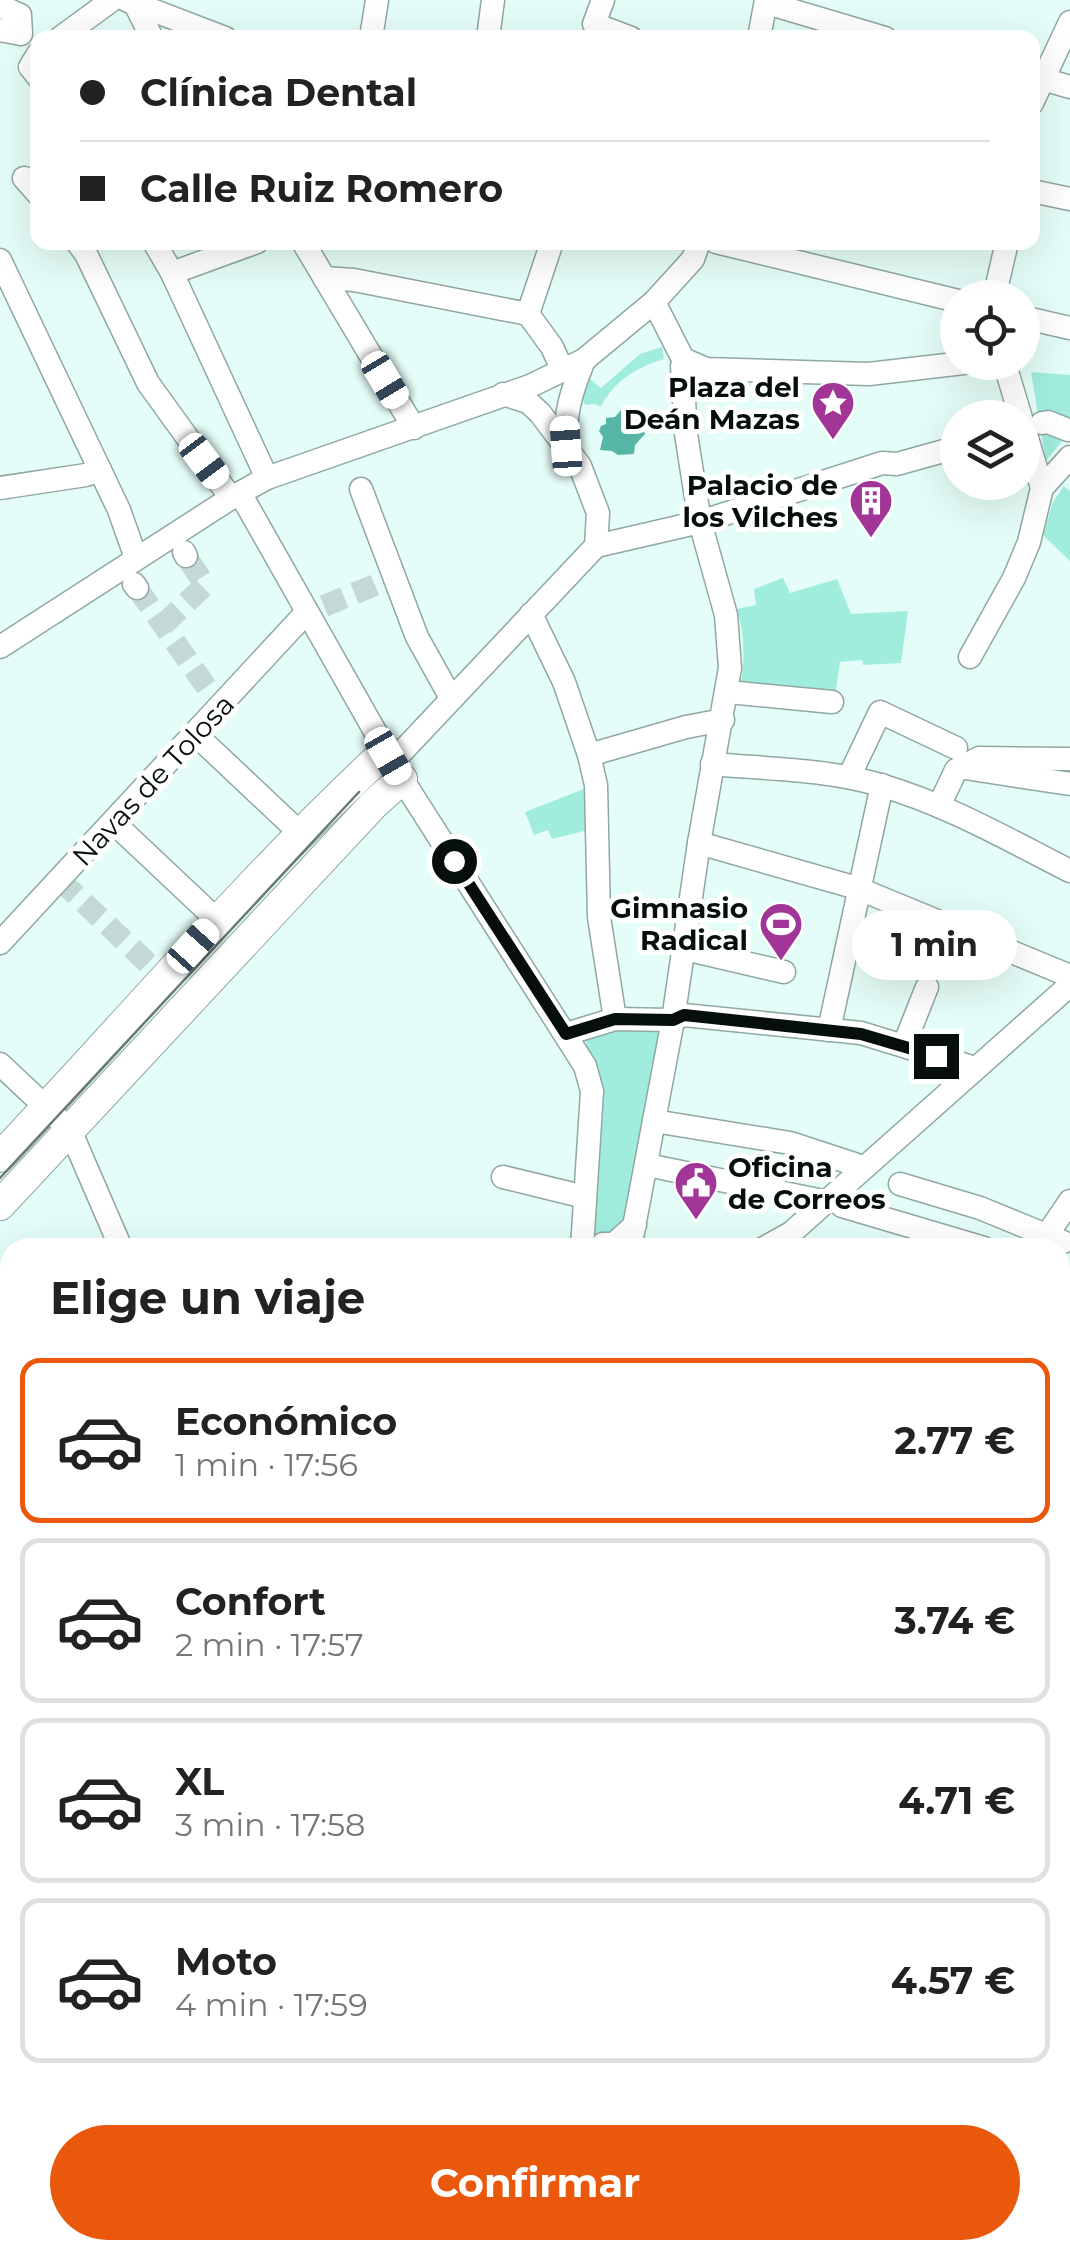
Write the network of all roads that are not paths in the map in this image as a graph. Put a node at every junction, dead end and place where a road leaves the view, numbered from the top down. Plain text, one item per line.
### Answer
1 (377, 0) edge
2 (493, 0) edge
3 (603, 0) edge
4 (124, 1) edge
5 (767, 2) edge
6 (0, 6) edge
7 (1070, 22) edge
8 (0, 30) edge
9 (74, 30) edge
10 (146, 30) edge
11 (203, 30) edge
12 (372, 30) edge
13 (489, 30) edge
14 (609, 30) edge
15 (761, 30) edge
16 (859, 30) edge
17 (1040, 74) edge
18 (1040, 79) edge
19 (1070, 87) edge
20 (1040, 193) edge
21 (1070, 199) edge
22 (91, 250) edge
23 (159, 250) edge
24 (234, 250) edge
25 (308, 250) edge
26 (549, 250) edge
27 (696, 250) edge
28 (748, 250) edge
29 (1005, 250) edge
30 (0, 260) edge
31 (172, 272) junction
32 (324, 278) junction
33 (998, 280) edge
34 (940, 298) edge
35 (654, 302) junction
36 (528, 314) junction
37 (1040, 321) edge
38 (1070, 328) edge
39 (573, 366) junction
40 (682, 366) dead end
41 (940, 366) edge
42 (504, 394) junction
43 (1040, 424) edge
44 (414, 428) junction
45 (1068, 430) dead end
46 (566, 446) junction
47 (940, 452) edge
48 (1070, 458) edge
49 (100, 470) junction
50 (1040, 476) edge
51 (267, 478) junction
52 (0, 488) edge
53 (363, 488) dead end
54 (1042, 488) junction
55 (235, 495) junction
56 (700, 522) junction
57 (596, 546) junction
58 (136, 558) junction
59 (314, 610) tunnel mouth
60 (531, 614) junction
61 (0, 647) edge
62 (970, 658) dead end
63 (728, 692) junction
64 (451, 698) junction
65 (832, 702) dead end
66 (723, 720) junction
67 (195, 734) junction
68 (590, 754) junction
69 (959, 758) junction
70 (1070, 759) edge
71 (394, 762) junction
72 (712, 764) junction
73 (849, 778) junction
74 (1070, 784) edge
75 (882, 785) junction
76 (939, 806) junction
77 (113, 822) junction
78 (300, 833) junction
79 (698, 843) junction
80 (1070, 871) edge
81 (857, 888) junction
82 (217, 920) junction
83 (0, 943) edge
84 (685, 949) junction
85 (784, 972) dead end
86 (1070, 976) edge
87 (1070, 985) edge
88 (927, 986) dead end
89 (615, 1019) junction
90 (673, 1020) junction
91 (828, 1030) junction
92 (566, 1034) junction
93 (904, 1045) junction
94 (0, 1064) edge
95 (974, 1068) junction
96 (46, 1108) junction
97 (654, 1121) junction
98 (70, 1130) junction
99 (0, 1157) edge
100 (647, 1164) junction
101 (857, 1165) dead end
102 (503, 1177) dead end
103 (900, 1184) dead end
104 (585, 1197) junction
105 (818, 1200) dead end
106 (1070, 1200) edge
107 (0, 1205) edge
108 (842, 1206) dead end
109 (632, 1236) edge
110 (116, 1238) edge
111 (592, 1238) edge
112 (782, 1238) edge
113 (950, 1238) edge
114 (1055, 1238) edge
115 (1060, 1238) edge

1 - 12 street
2 - 13 street
3 - 14 street
4 - 9 street
4 - 10 street
4 - 11 street
5 - 15 street
5 - 16 street
6 - 8 street
7 - 17 street
18 - 19 street
20 - 21 street
22 - 55 street
23 - 31 street
24 - 31 street
25 - 32 street
26 - 36 street
27 - 35 street
28 - 34 street
29 - 33 street
30 - 49 street
31 - 51 street
32 - 36 street
32 - 44 street
35 - 39 street
35 - 41 street
36 - 39 street
37 - 38 street
39 - 42 street
39 - 46 street
40 - 56 street
42 - 44 street
42 - 46 street
43 - 45 street
44 - 51 street
46 - 57 street
47 - 56 street
48 - 54 street
49 - 52 street
49 - 58 street
50 - 54 street
51 - 55 street
53 - 64 street
54 - 62 street
55 - 58 street
55 - 71 street
56 - 57 street
56 - 63 street
57 - 60 street
58 - 61 street
59 - 67 street, Navas de Tolosa
60 - 64 street
60 - 68 street
63 - 65 street
63 - 66 street
64 - 71 street
66 - 68 street
66 - 72 street
67 - 77 street, Navas de Tolosa
67 - 78 street
68 - 89 street
69 - 70 street
69 - 73 street
69 - 74 street
69 - 76 street
71 - 78 main road
71 - 92 street
71 - 98 main road
72 - 73 street
72 - 79 street
73 - 75 street
75 - 76 street
75 - 81 street
76 - 80 street
77 - 82 street
77 - 83 street, Navas de Tolosa
78 - 82 main road
79 - 81 street
79 - 84 street
81 - 86 street
81 - 91 street
82 - 96 main road
84 - 85 street
84 - 90 street
87 - 95 street
88 - 93 street
89 - 90 street
89 - 92 street
90 - 91 street
90 - 97 street
91 - 93 street
92 - 104 street
93 - 95 street
94 - 96 street
95 - 112 street
96 - 98 street
96 - 99 main road
97 - 100 street
97 - 101 street
98 - 107 main road
98 - 110 street
100 - 105 street
100 - 109 street
102 - 104 street
103 - 114 street
104 - 111 street
106 - 115 street
108 - 113 street

